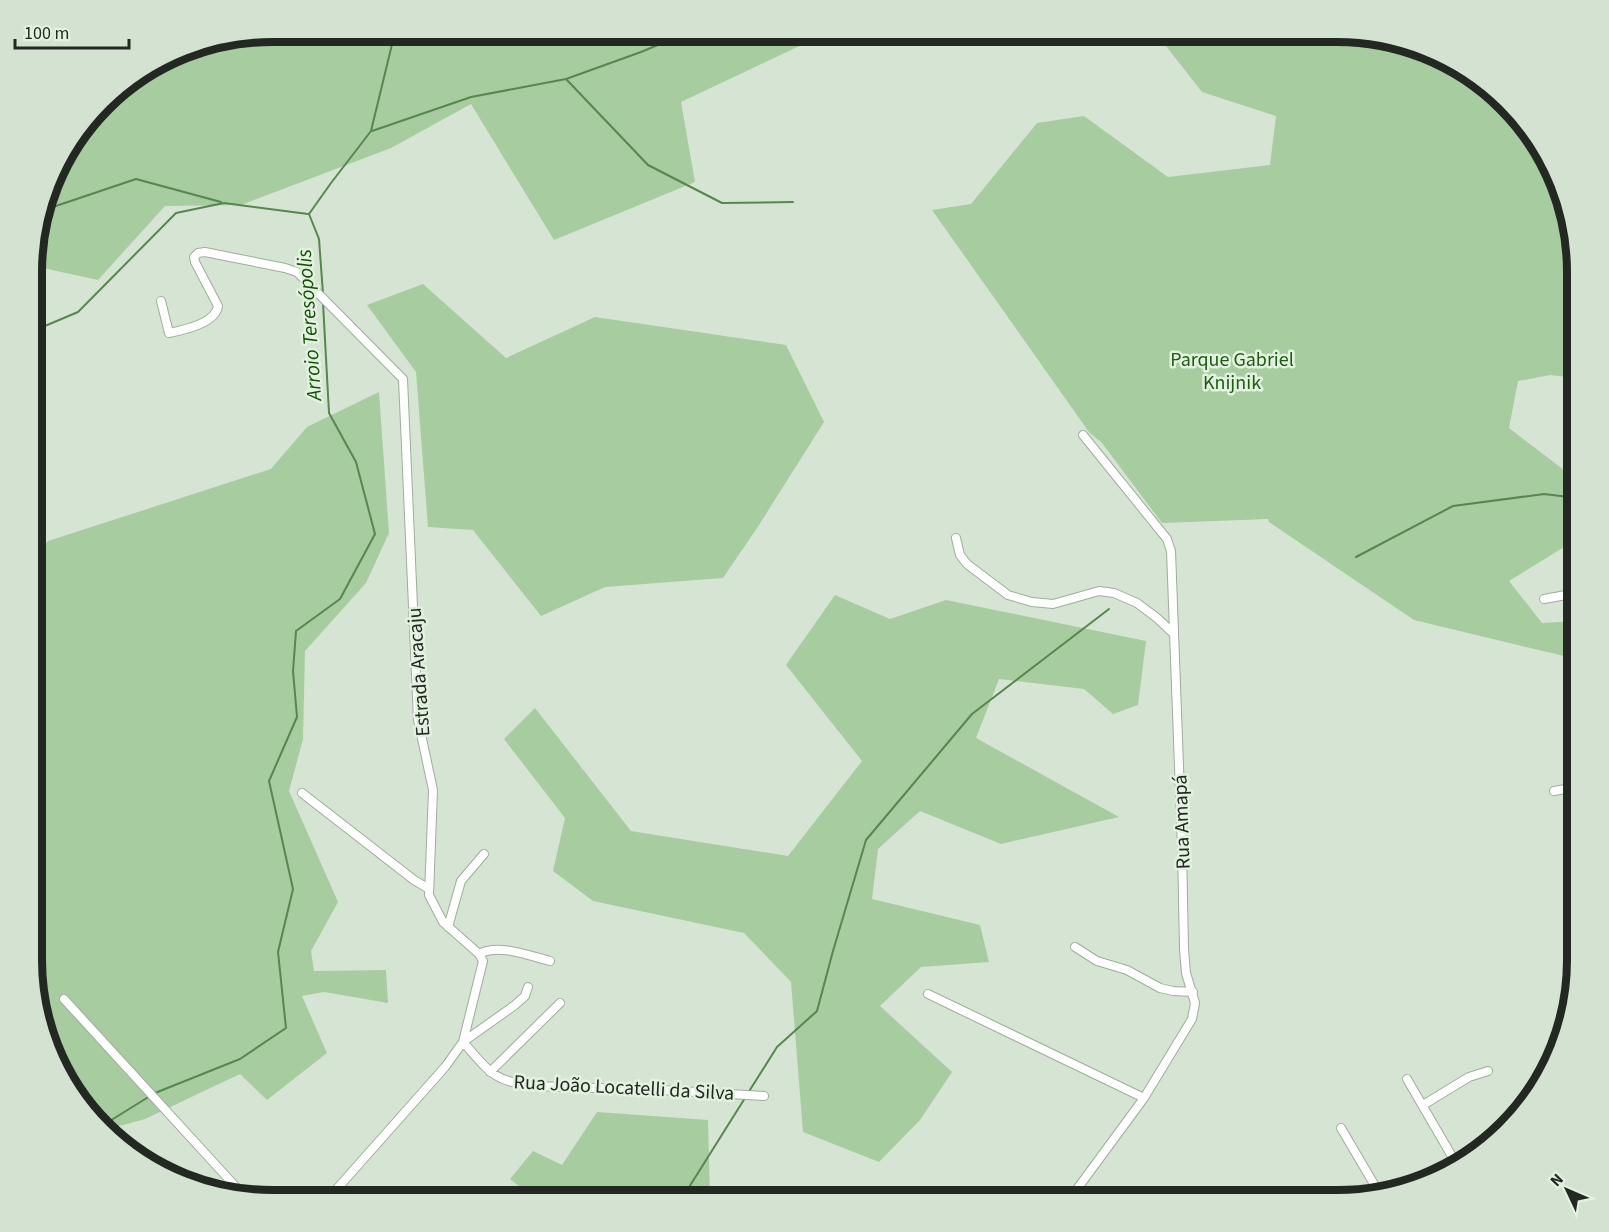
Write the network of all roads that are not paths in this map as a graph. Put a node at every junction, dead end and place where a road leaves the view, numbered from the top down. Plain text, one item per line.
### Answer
1 (160, 301) dead end
2 (1083, 435) dead end
3 (956, 538) dead end
4 (1567, 595) edge
5 (1544, 599) dead end
6 (1174, 634) junction
7 (1567, 789) edge
8 (1554, 791) dead end
9 (302, 793) dead end
10 (484, 854) dead end
11 (429, 889) junction
12 (448, 927) junction
13 (1076, 948) dead end
14 (479, 954) junction
15 (550, 960) dead end
16 (528, 987) dead end
17 (1192, 992) junction
18 (928, 994) dead end
19 (64, 999) dead end
20 (560, 1003) dead end
21 (463, 1042) junction
22 (1488, 1071) dead end
23 (490, 1072) junction
24 (1407, 1079) dead end
25 (764, 1096) dead end
26 (1144, 1098) junction
27 (1423, 1105) junction
28 (1341, 1128) dead end
29 (1453, 1158) edge
30 (236, 1187) edge
31 (1376, 1187) edge
32 (336, 1190) edge
33 (1076, 1190) edge

1 - 11 street, Estrada Aracaju
2 - 6 street, Rua Amapá
3 - 6 street
4 - 5 street
6 - 17 street, Rua Amapá
7 - 8 street
9 - 11 street
10 - 12 street
11 - 12 street, Estrada Aracaju
12 - 14 street, Estrada Aracaju
13 - 17 street
14 - 15 street
14 - 21 street
16 - 21 street
17 - 26 street, Rua Amapá
18 - 26 street
19 - 30 street
20 - 23 street
21 - 23 street, Rua João Locatelli da Silva
21 - 32 street
22 - 27 street
23 - 25 street, Rua João Locatelli da Silva
24 - 27 street
26 - 33 street, Rua Amapá
27 - 29 street
28 - 31 street

